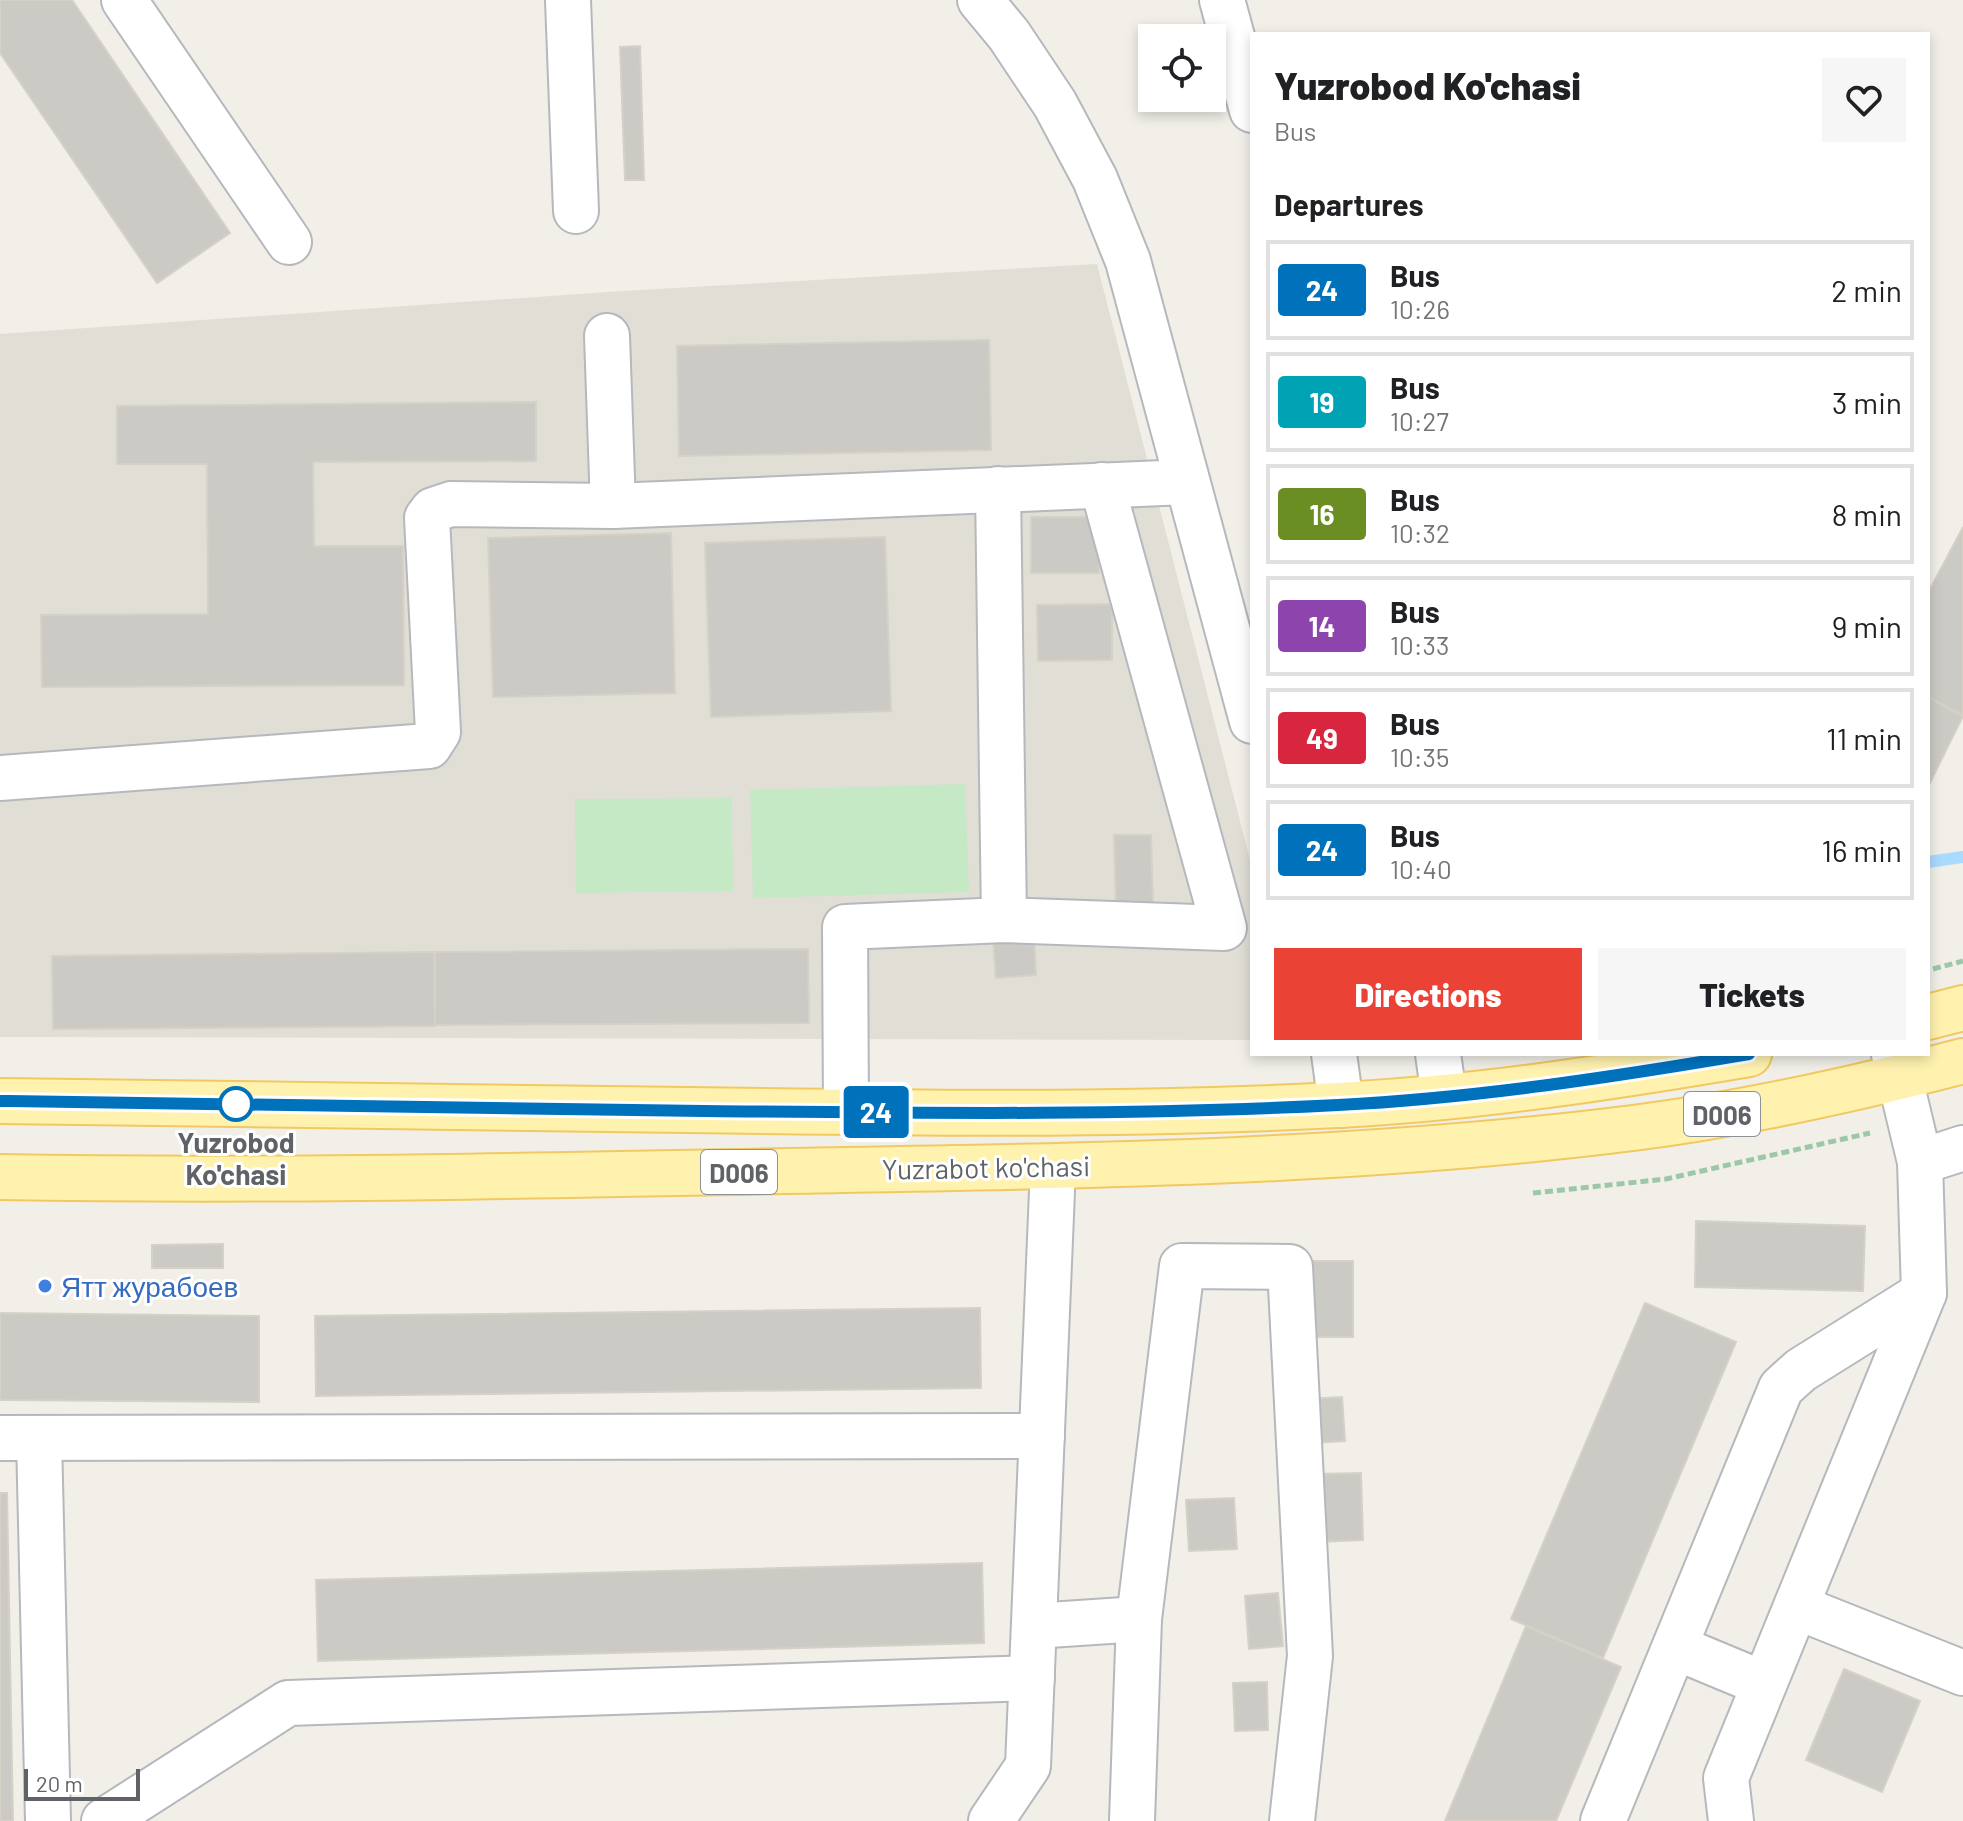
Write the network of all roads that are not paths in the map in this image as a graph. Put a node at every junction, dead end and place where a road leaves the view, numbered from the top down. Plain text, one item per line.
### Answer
1 (124, 0) edge
2 (568, 0) edge
3 (980, 0) edge
4 (1222, 0) edge
5 (1250, 103) edge
6 (576, 211) dead end
7 (289, 242) dead end
8 (607, 336) dead end
9 (1187, 482) junction
10 (1102, 485) junction
11 (998, 489) junction
12 (613, 506) junction
13 (1250, 714) edge
14 (0, 778) edge
15 (1004, 920) junction
16 (1963, 1008) edge
17 (1930, 1016) edge
18 (1334, 1056) edge
19 (1736, 1056) edge
20 (1963, 1061) edge
21 (1897, 1066) edge
22 (1441, 1075) edge
23 (0, 1101) edge
24 (1341, 1105) junction
25 (846, 1112) junction
26 (1916, 1142) junction
27 (1963, 1148) edge
28 (1053, 1167) junction
29 (0, 1177) edge
30 (1924, 1293) junction
31 (1042, 1436) junction
32 (20, 1438) edge
33 (1797, 1607) junction
34 (1139, 1619) junction
35 (1034, 1626) junction
36 (1675, 1647) junction
37 (1963, 1673) edge
38 (1032, 1678) junction
39 (1764, 1684) junction
40 (48, 1821) edge
41 (104, 1821) edge
42 (991, 1821) edge
43 (1132, 1821) edge
44 (1292, 1821) edge
45 (1603, 1821) edge
46 (1731, 1821) edge

1 - 7 street
2 - 6 street
3 - 9 street
4 - 5 street
8 - 12 street
9 - 10 street
9 - 13 street
10 - 11 street
10 - 15 street
11 - 12 street
11 - 15 street
12 - 14 street
15 - 25 street
16 - 17 main road
18 - 24 street
19 - 22 main road, Yuzrabot ko'chasi / D006
20 - 21 main road, Yuzrabot ko'chasi / D006
21 - 26 street
21 - 28 main road, Yuzrabot ko'chasi / D006
22 - 24 main road, Yuzrabot ko'chasi / D006
23 - 25 main road, Yuzrabot ko'chasi / D006
24 - 25 main road, Yuzrabot ko'chasi / D006
26 - 27 street
26 - 30 street
28 - 29 main road, Yuzrabot ko'chasi / D006
28 - 31 street
30 - 33 street
30 - 36 street
31 - 32 street
31 - 35 street
32 - 40 street
33 - 37 street
33 - 39 street
34 - 35 street
34 - 43 street
34 - 44 street
35 - 38 street
36 - 39 street
36 - 45 street
38 - 41 street
38 - 42 street
39 - 46 street

